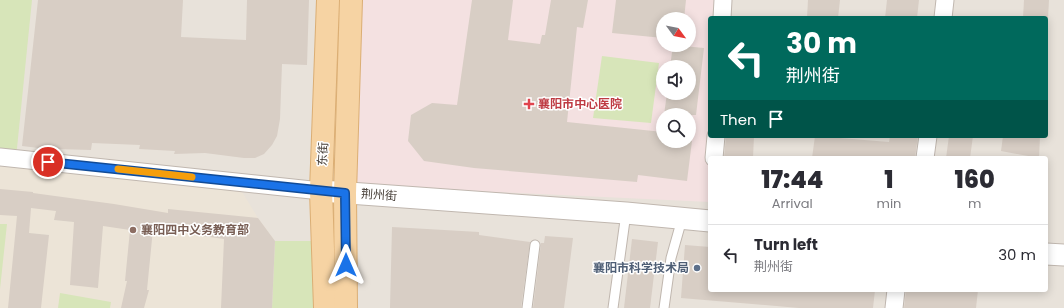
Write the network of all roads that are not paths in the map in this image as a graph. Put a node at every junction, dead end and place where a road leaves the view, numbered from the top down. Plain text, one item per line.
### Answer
1 (328, 0) edge
2 (351, 0) edge
3 (723, 0) edge
4 (945, 0) edge
5 (722, 16) edge
6 (942, 16) edge
7 (716, 138) edge
8 (928, 138) edge
9 (714, 156) edge
10 (925, 156) edge
11 (0, 157) edge
12 (321, 191) junction
13 (345, 193) junction
14 (626, 213) junction
15 (682, 218) junction
16 (708, 221) edge
17 (535, 244) dead end
18 (1048, 254) edge
19 (1064, 255) edge
20 (896, 292) edge
21 (325, 308) edge
22 (346, 308) edge
23 (527, 308) edge
24 (613, 308) edge
25 (664, 308) edge
26 (894, 308) edge

1 - 12 main road, 东街
2 - 13 main road, 东街
3 - 5 street
4 - 6 street
7 - 9 street
8 - 10 street
11 - 12 street, 荆州街
12 - 13 street, 荆州街
12 - 21 main road, 东街
13 - 14 street, 荆州街
13 - 22 main road, 东街
14 - 15 street, 荆州街
14 - 24 lane
15 - 16 street, 荆州街
15 - 25 lane
17 - 23 lane
18 - 19 street
20 - 26 street

